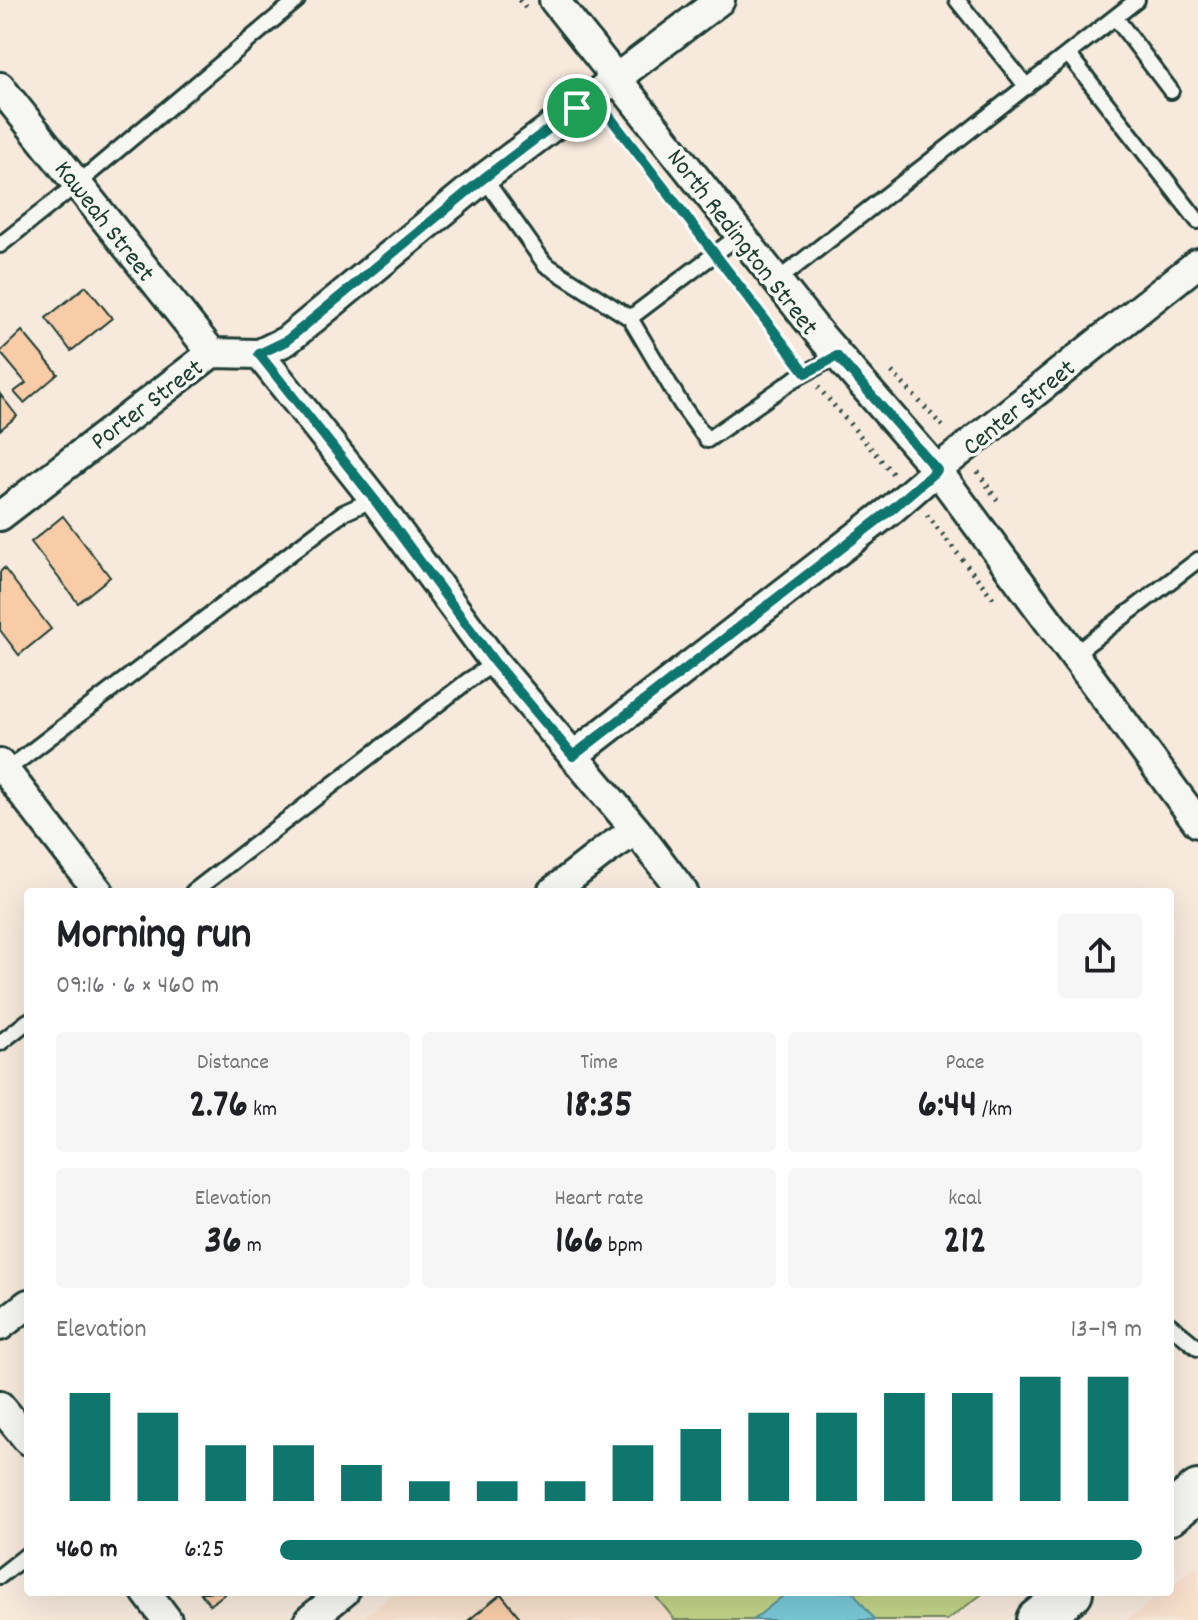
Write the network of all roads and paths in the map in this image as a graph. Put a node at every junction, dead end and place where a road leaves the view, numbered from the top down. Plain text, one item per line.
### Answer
1 (297, 0) edge
2 (519, 0) edge
3 (554, 0) edge
4 (720, 0) edge
5 (957, 0) edge
6 (1137, 0) edge
7 (1115, 17) junction
8 (538, 24) dead end
9 (1068, 54) junction
10 (616, 80) junction
11 (0, 87) edge
12 (1027, 87) junction
13 (1171, 91) dead end
14 (484, 178) junction
15 (77, 184) junction
16 (1192, 202) edge
17 (677, 205) dead end
18 (1198, 221) edge
19 (741, 234) junction
20 (0, 245) edge
21 (715, 253) junction
22 (1198, 263) edge
23 (778, 280) junction
24 (630, 318) junction
25 (212, 353) junction
26 (259, 354) junction
27 (837, 356) junction
28 (806, 373) junction
29 (937, 470) junction
30 (910, 494) junction
31 (374, 499) junction
32 (0, 516) edge
33 (1198, 560) edge
34 (999, 605) dead end
35 (1073, 655) junction
36 (495, 663) junction
37 (573, 756) junction
38 (2, 771) edge
39 (1198, 823) edge
40 (636, 830) junction
41 (96, 888) edge
42 (198, 888) edge
43 (557, 888) edge
44 (680, 888) edge
45 (24, 1024) edge
46 (0, 1043) edge
47 (24, 1307) edge
48 (0, 1326) edge
49 (1174, 1328) edge
50 (1198, 1348) edge
51 (0, 1406) edge
52 (24, 1435) edge
53 (1198, 1491) edge
54 (1174, 1511) edge
55 (24, 1557) edge
56 (0, 1576) edge
57 (149, 1596) edge
58 (339, 1596) edge
59 (167, 1620) edge
60 (309, 1620) edge

1 - 15 lane
2 - 8 path
3 - 10 street, North Redington Street
4 - 10 street
5 - 12 lane
6 - 7 lane
7 - 9 lane
7 - 13 lane
9 - 12 lane
9 - 16 lane
10 - 14 street
10 - 19 street, North Redington Street
11 - 15 street, Kaweah Street
12 - 23 lane
14 - 24 lane
14 - 26 street
15 - 20 lane
15 - 25 street, Kaweah Street
16 - 18 lane
17 - 21 path
19 - 21 lane
19 - 23 street, North Redington Street
21 - 24 lane
21 - 28 path
22 - 29 street, Center Street
23 - 27 street, North Redington Street
24 - 28 lane
25 - 26 street, Porter Street
25 - 32 street, Porter Street
26 - 31 street
27 - 28 lane
27 - 29 street, North Redington Street
28 - 30 path
29 - 30 street, Center Street
29 - 35 street, North Redington Street
30 - 34 path
30 - 37 street, Center Street
31 - 36 street
31 - 38 lane
33 - 35 lane
35 - 39 street, North Redington Street
36 - 37 street
36 - 42 lane
37 - 40 street
38 - 41 street
40 - 43 street
40 - 44 street
45 - 46 lane
47 - 48 street
49 - 50 lane
51 - 52 street
53 - 54 main road
55 - 56 lane
57 - 59 street
58 - 60 street

